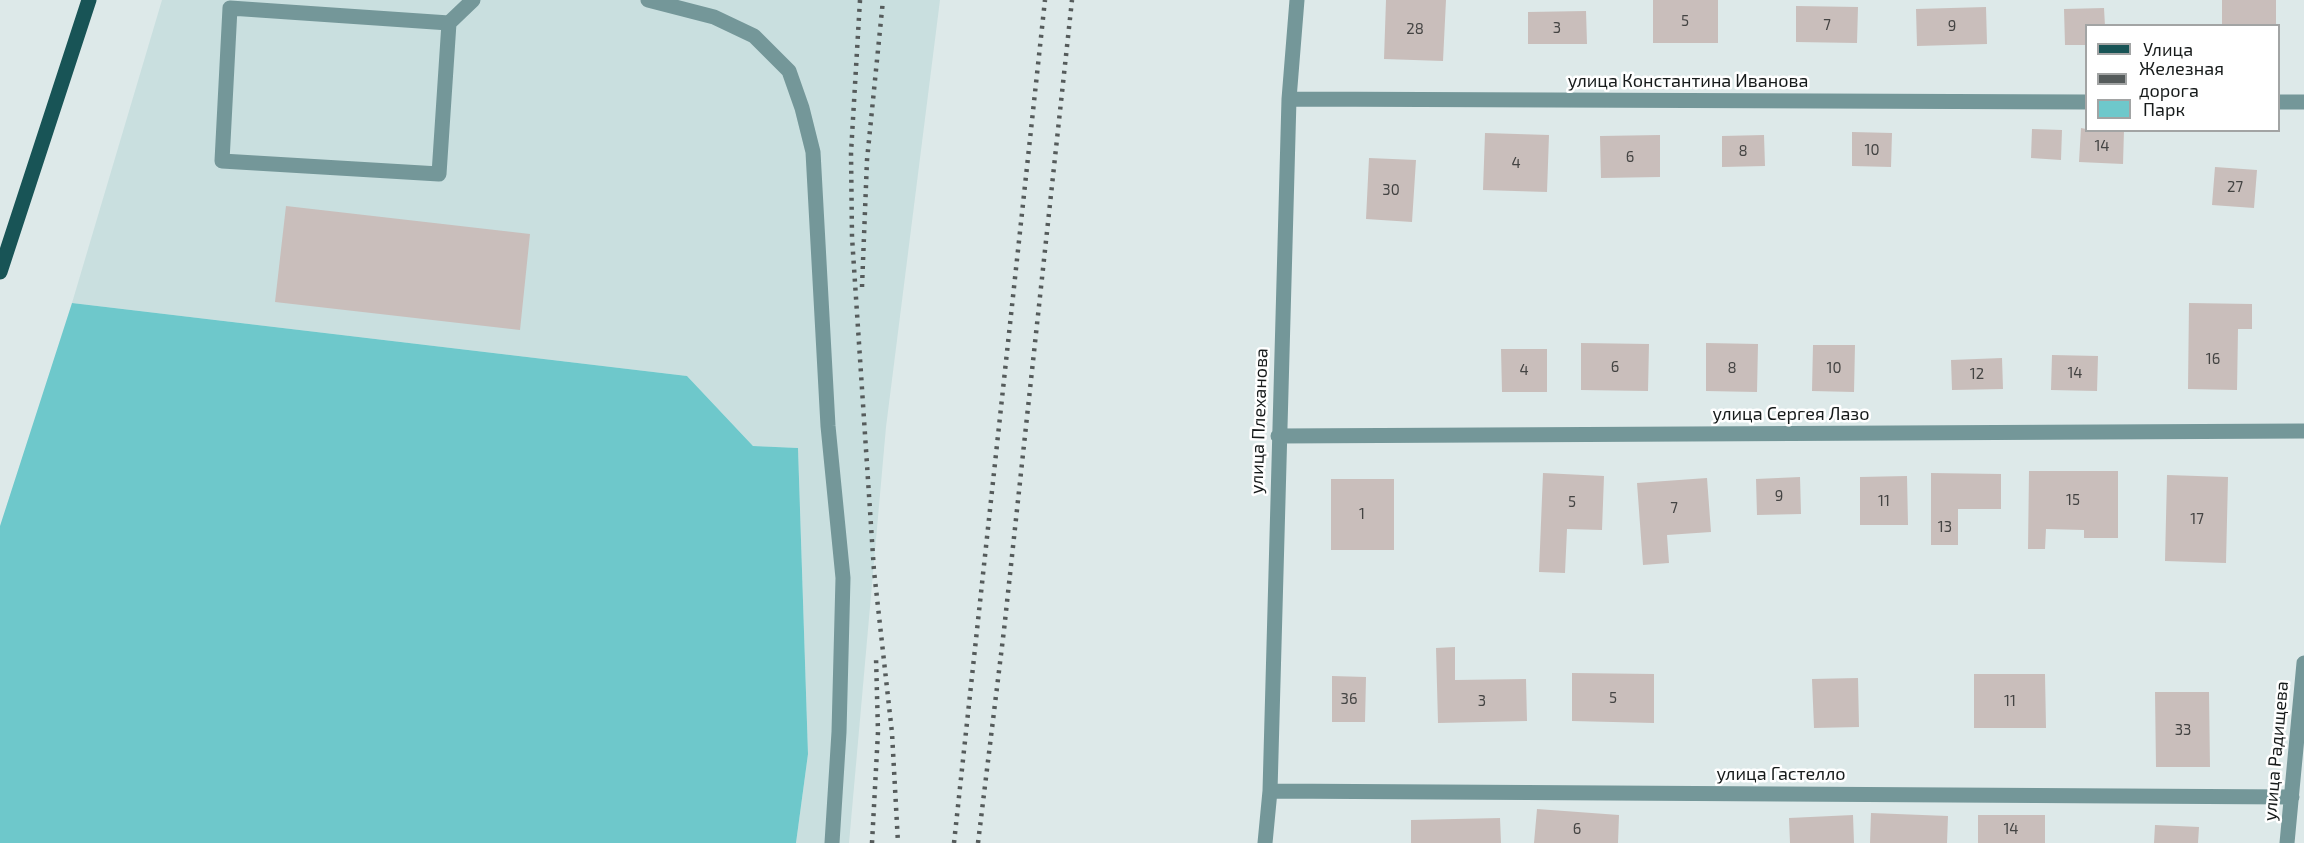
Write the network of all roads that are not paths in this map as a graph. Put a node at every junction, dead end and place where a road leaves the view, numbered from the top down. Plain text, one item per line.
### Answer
1 (89, 0) edge
2 (473, 0) edge
3 (648, 0) edge
4 (1297, 0) edge
5 (449, 23) junction
6 (1289, 99) junction
7 (2085, 102) edge
8 (2280, 102) edge
9 (2304, 102) edge
10 (0, 272) edge
11 (2304, 431) edge
12 (1278, 436) junction
13 (2304, 663) edge
14 (1270, 791) junction
15 (2292, 797) junction
16 (832, 843) edge
17 (1265, 843) edge
18 (2287, 843) edge

1 - 10 main road
2 - 5 street
3 - 16 street
4 - 6 street, улица Плеханова
5 - 5 street
6 - 7 street, улица Константина Иванова
6 - 12 street, улица Плеханова
8 - 9 street
11 - 12 street, улица Сергея Лазо
12 - 14 street, улица Плеханова
13 - 15 street, улица Радищева
14 - 15 street, улица Гастелло
14 - 17 street, улица Плеханова
15 - 18 street, улица Радищева

